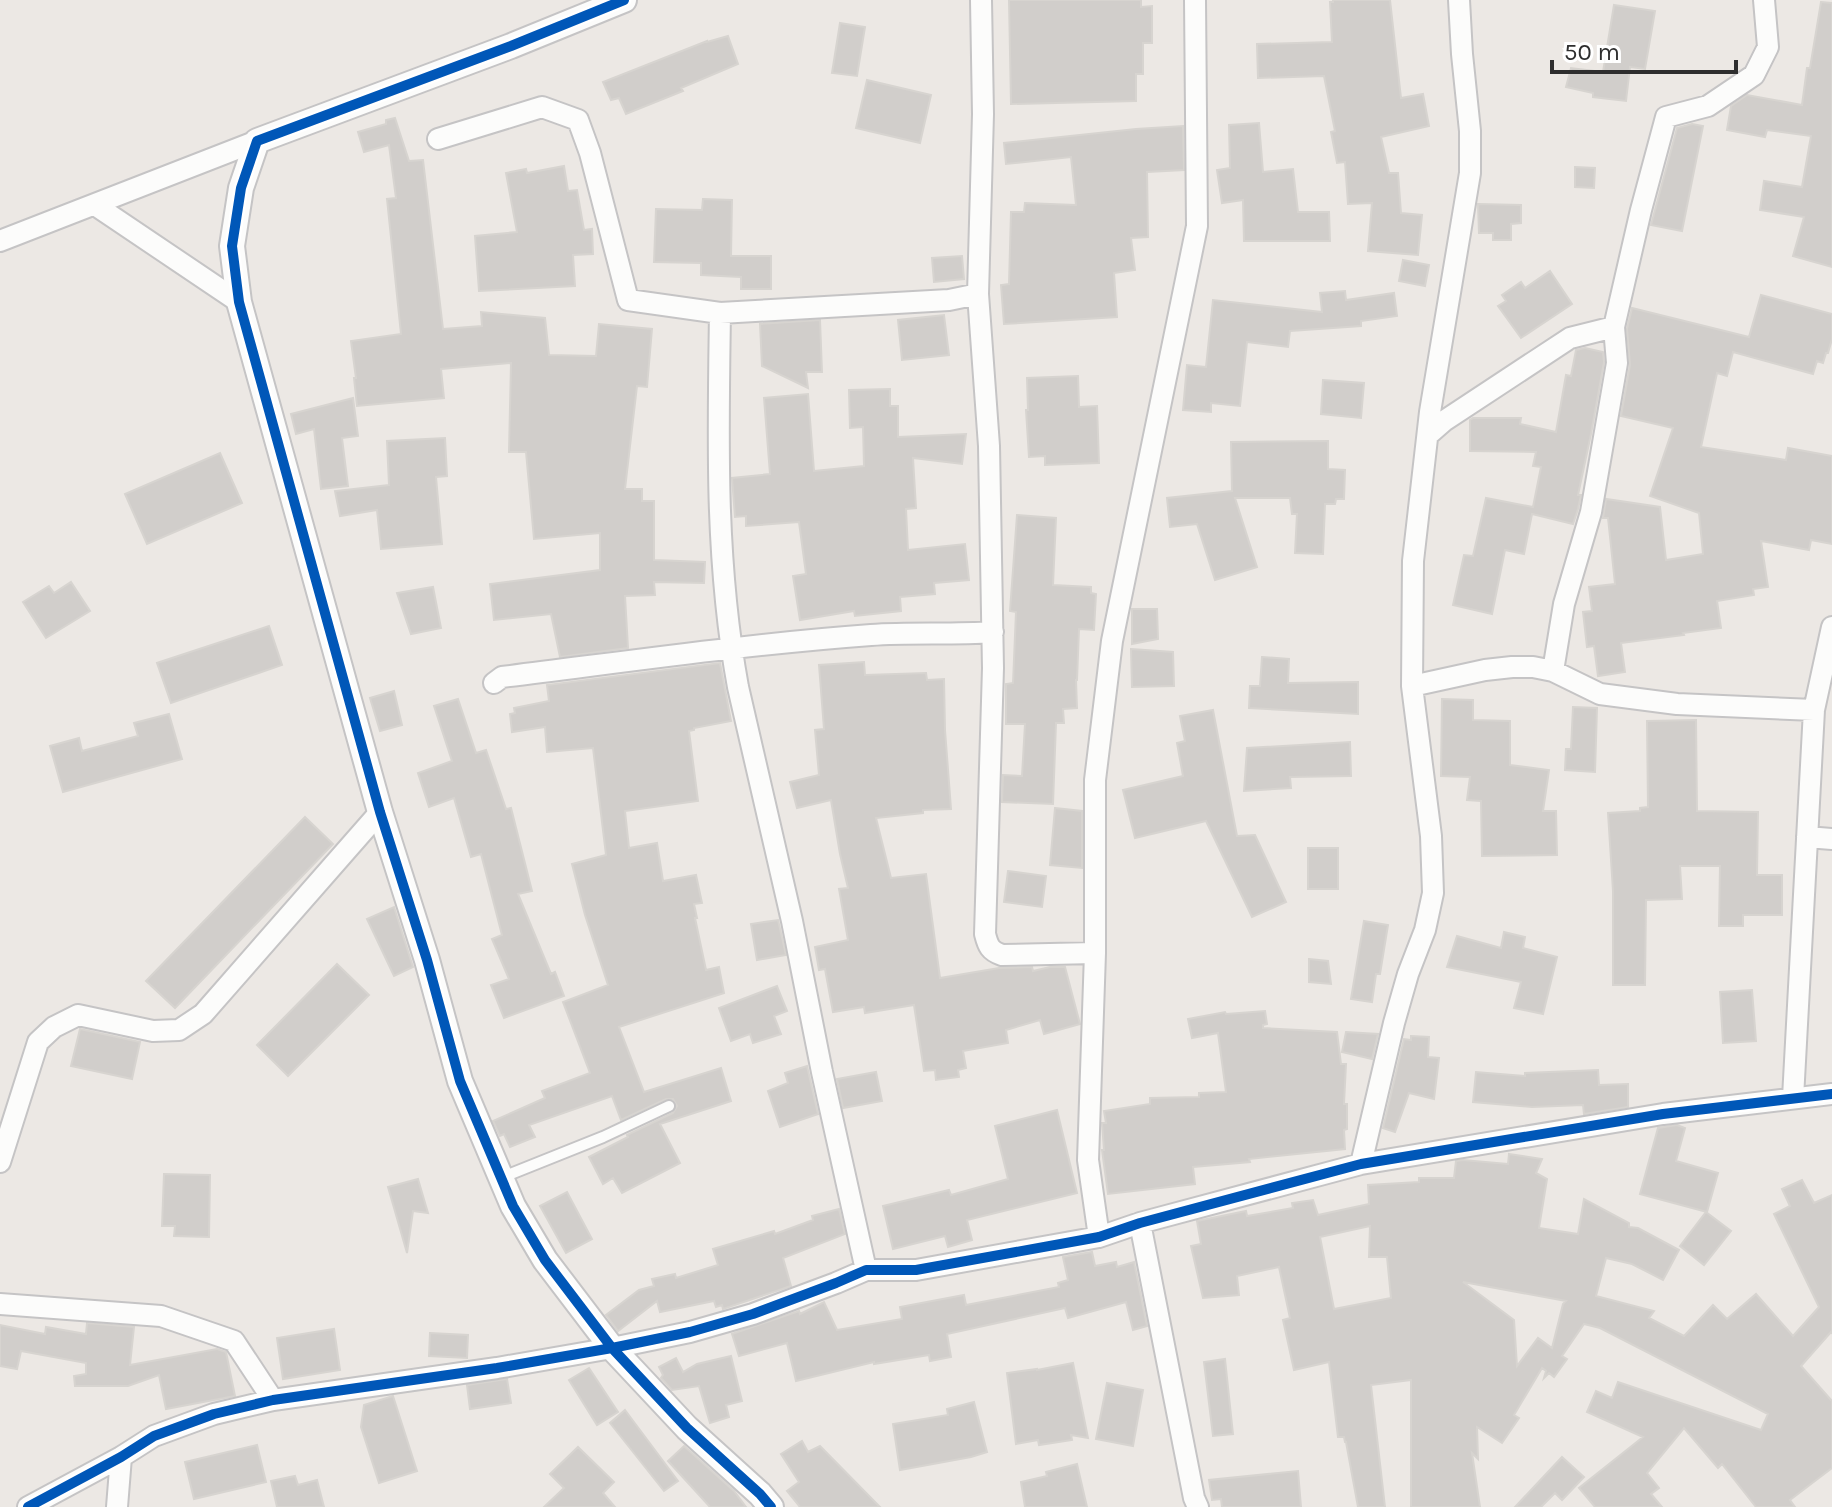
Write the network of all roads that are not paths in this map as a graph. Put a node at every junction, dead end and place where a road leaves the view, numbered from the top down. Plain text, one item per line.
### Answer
1 (624, 0) edge
2 (981, 0) edge
3 (1195, 0) edge
4 (1459, 0) edge
5 (1764, 0) edge
6 (438, 139) dead end
7 (257, 141) junction
8 (95, 205) junction
9 (0, 241) edge
10 (978, 294) junction
11 (239, 302) junction
12 (720, 313) junction
13 (1614, 327) junction
14 (1428, 435) junction
15 (1832, 627) edge
16 (993, 632) junction
17 (731, 649) junction
18 (1553, 671) junction
19 (494, 683) dead end
20 (1412, 686) junction
21 (1814, 710) junction
22 (380, 812) junction
23 (1807, 837) junction
24 (1832, 839) edge
25 (1095, 953) junction
26 (1832, 1094) edge
27 (1793, 1098) junction
28 (669, 1106) dead end
29 (0, 1162) edge
30 (1361, 1164) junction
31 (501, 1178) junction
32 (1140, 1223) junction
33 (1099, 1237) junction
34 (866, 1270) junction
35 (0, 1304) edge
36 (612, 1348) junction
37 (273, 1400) junction
38 (121, 1457) junction
39 (28, 1507) edge
40 (117, 1507) edge
41 (771, 1507) edge
42 (1198, 1507) edge

1 - 7 street
2 - 10 street
3 - 25 street
4 - 14 street
5 - 13 street
6 - 12 street
7 - 8 street
7 - 11 street
8 - 9 street
8 - 11 street
10 - 12 street
10 - 16 street
11 - 22 street
12 - 17 street
13 - 14 street
13 - 18 street
14 - 20 street
15 - 21 street
16 - 17 street
16 - 25 street
17 - 19 street
17 - 34 street
18 - 20 street
18 - 21 street
20 - 30 street
21 - 23 street
22 - 29 street
22 - 31 street
23 - 24 street
23 - 27 street
25 - 33 street
26 - 27 street
27 - 30 street
28 - 31 lane
30 - 32 street
31 - 36 street
32 - 33 street
32 - 42 street
33 - 34 street
34 - 36 street
35 - 37 street
36 - 37 street
36 - 41 street
37 - 38 street
38 - 39 street
38 - 40 street

